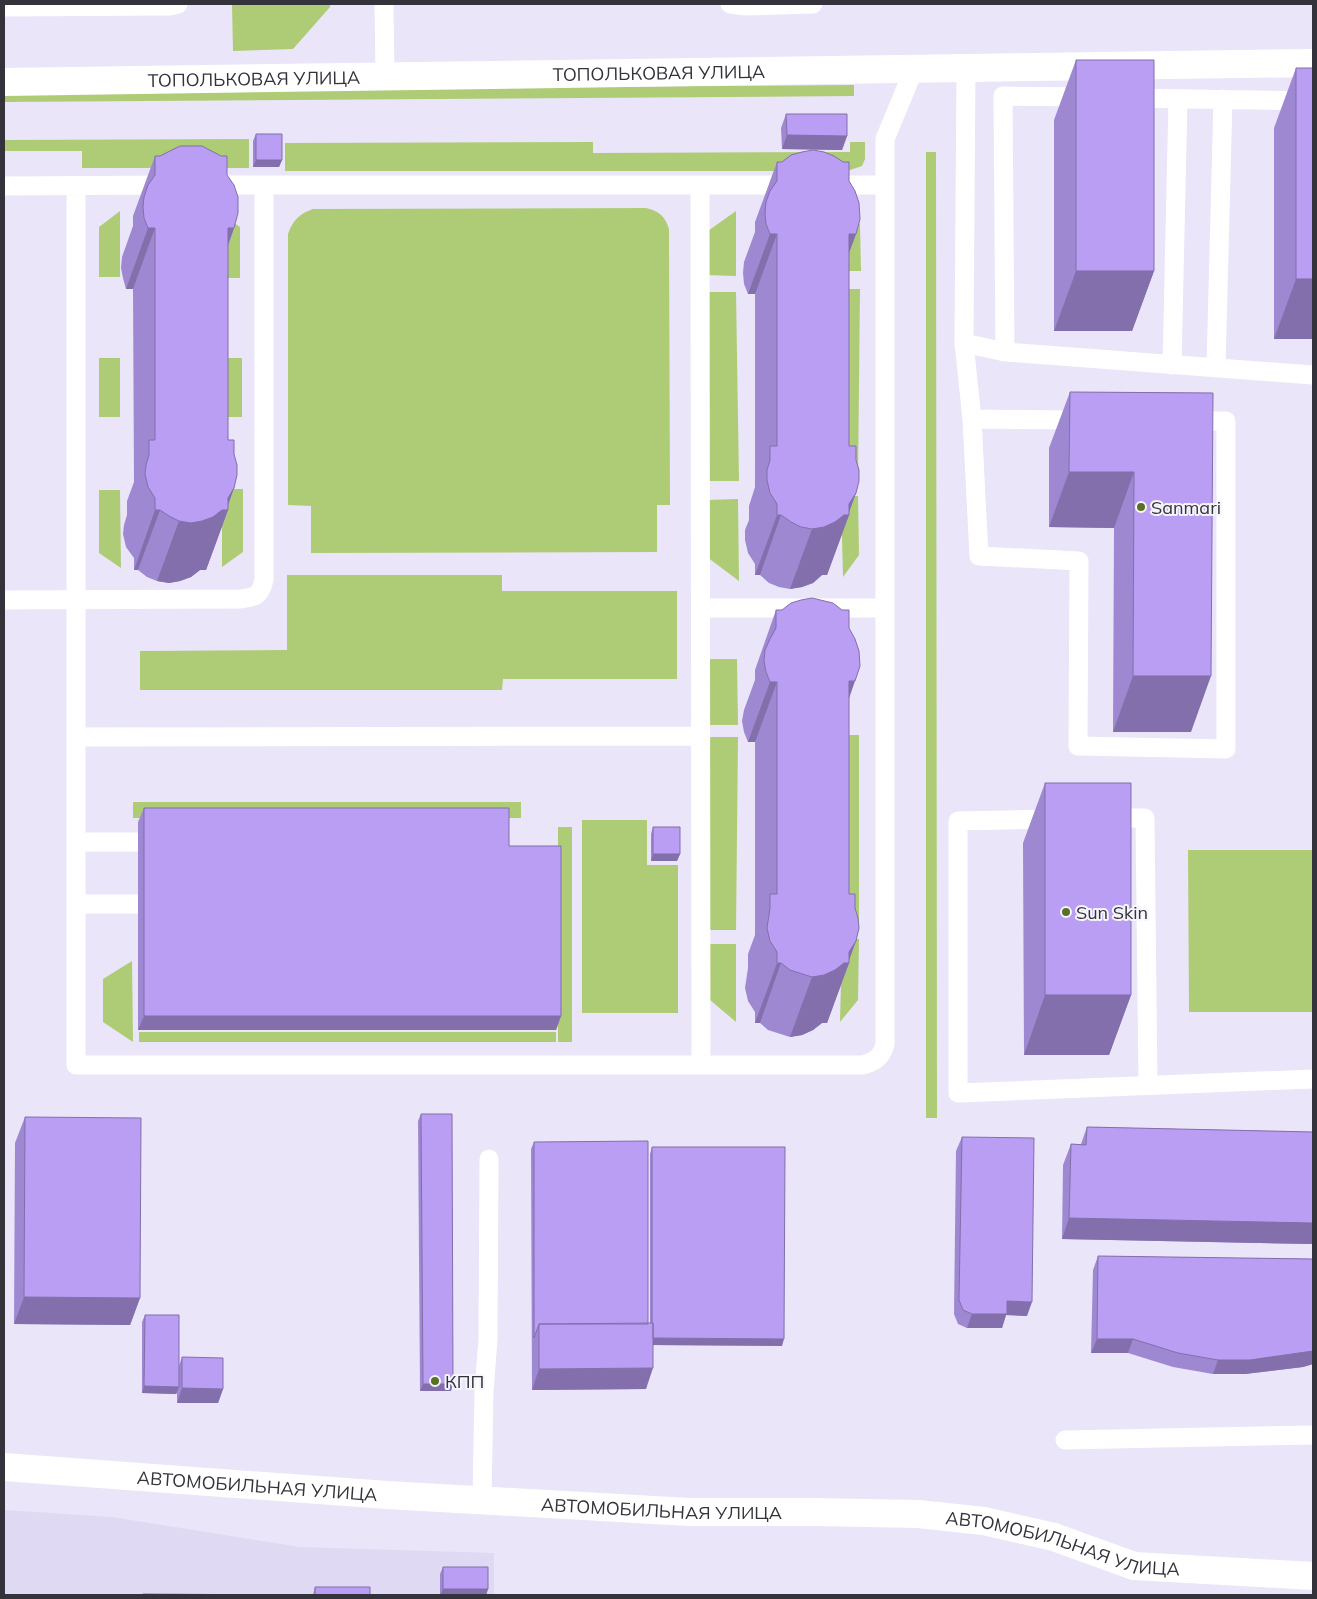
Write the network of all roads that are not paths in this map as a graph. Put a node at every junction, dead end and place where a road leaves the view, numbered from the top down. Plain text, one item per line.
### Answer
1 (178, 4) edge
2 (384, 4) edge
3 (730, 4) edge
4 (813, 4) edge
5 (4, 7) edge
6 (1313, 63) edge
7 (966, 68) junction
8 (914, 69) junction
9 (385, 76) junction
10 (4, 82) edge
11 (1178, 99) junction
12 (1223, 100) junction
13 (1313, 101) edge
14 (264, 185) junction
15 (700, 185) junction
16 (885, 185) junction
17 (4, 186) edge
18 (76, 186) junction
19 (964, 343) junction
20 (1005, 352) junction
21 (1172, 365) junction
22 (1216, 367) junction
23 (1313, 375) edge
24 (972, 419) junction
25 (1099, 420) edge
26 (1167, 421) edge
27 (4, 600) edge
28 (76, 600) junction
29 (701, 608) junction
30 (885, 608) junction
31 (701, 736) junction
32 (76, 737) junction
33 (76, 842) junction
34 (138, 842) dead end
35 (76, 904) junction
36 (138, 904) dead end
37 (701, 1065) junction
38 (1313, 1079) edge
39 (1148, 1085) junction
40 (489, 1159) dead end
41 (1313, 1435) edge
42 (1065, 1440) dead end
43 (4, 1466) edge
44 (482, 1500) junction
45 (1313, 1576) edge

1 - 5 lane
2 - 9 lane
3 - 4 lane
6 - 7 street, ТОПОЛЬКОВАЯ УЛИЦА
7 - 8 street, ТОПОЛЬКОВАЯ УЛИЦА
7 - 19 lane
8 - 9 street, ТОПОЛЬКОВАЯ УЛИЦА
8 - 16 lane
9 - 10 street, ТОПОЛЬКОВАЯ УЛИЦА
11 - 12 lane
11 - 20 lane
11 - 21 lane
12 - 13 lane
12 - 22 lane
14 - 15 lane
14 - 18 lane
14 - 28 lane
15 - 16 lane
15 - 29 lane
16 - 30 lane
17 - 18 lane
18 - 28 lane
19 - 20 lane
19 - 24 lane
20 - 21 lane
21 - 22 lane
22 - 23 lane
24 - 25 lane
24 - 26 lane
27 - 28 lane
28 - 32 lane
29 - 30 lane
29 - 31 lane
30 - 37 lane
31 - 32 lane
31 - 37 lane
32 - 33 lane
33 - 34 lane
33 - 35 lane
35 - 36 lane
35 - 37 lane
38 - 39 lane
39 - 39 lane
40 - 44 lane
41 - 42 lane
43 - 44 street, АВТОМОБИЛЬНАЯ УЛИЦА
44 - 45 street, АВТОМОБИЛЬНАЯ УЛИЦА

